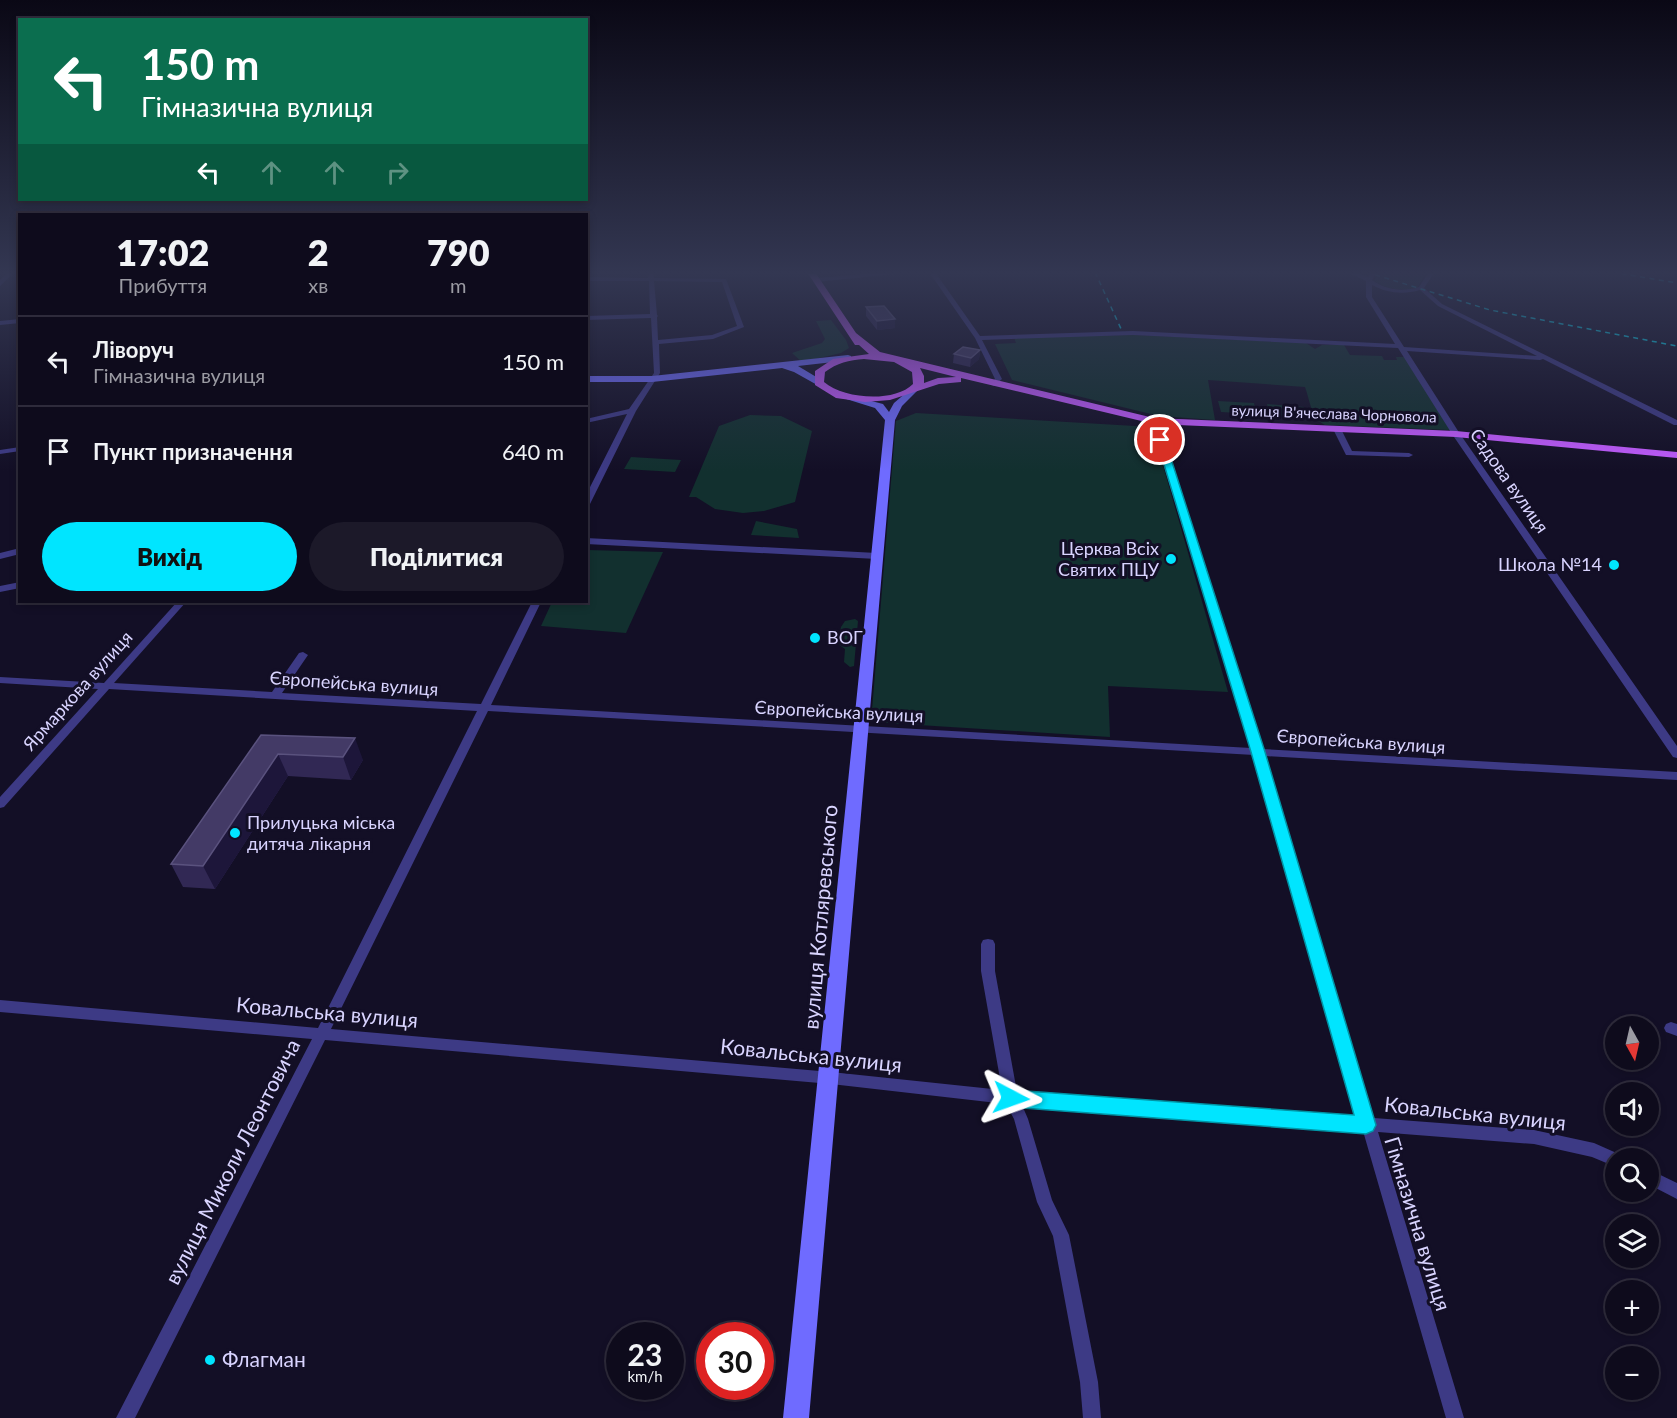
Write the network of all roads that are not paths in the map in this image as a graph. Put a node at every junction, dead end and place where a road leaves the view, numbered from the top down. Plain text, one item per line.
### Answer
1 (656, 338) edge
2 (700, 338) edge
3 (855, 338) edge
4 (857, 338) edge
5 (978, 338) edge
6 (1225, 338) edge
7 (1395, 338) edge
8 (1506, 338) edge
9 (656, 342) junction
10 (1401, 348) junction
11 (848, 358) junction
12 (1545, 358) junction
13 (892, 359) junction
14 (760, 367) junction
15 (588, 379) edge
16 (652, 379) junction
17 (819, 383) junction
18 (994, 384) junction
19 (914, 388) junction
20 (848, 398) junction
21 (632, 411) junction
22 (890, 420) junction
23 (588, 421) edge
24 (1154, 421) junction
25 (1677, 423) edge
26 (1336, 429) junction
27 (1456, 434) junction
28 (18, 449) edge
29 (0, 452) edge
30 (1409, 455) dead end
31 (1677, 455) edge
32 (588, 500) edge
33 (588, 541) edge
34 (18, 552) edge
35 (0, 556) edge
36 (877, 556) junction
37 (18, 585) edge
38 (0, 589) edge
39 (181, 603) edge
40 (536, 603) edge
41 (303, 655) dead end
42 (0, 680) edge
43 (106, 684) junction
44 (275, 695) junction
45 (483, 709) junction
46 (860, 730) junction
47 (1258, 752) junction
48 (1677, 754) edge
49 (1677, 776) edge
50 (0, 804) edge
51 (988, 944) dead end
52 (0, 1006) edge
53 (322, 1033) junction
54 (831, 1078) junction
55 (1011, 1098) junction
56 (1366, 1125) junction
57 (1605, 1155) edge
58 (1659, 1182) edge
59 (1677, 1191) edge
60 (125, 1418) edge
61 (796, 1418) edge
62 (1092, 1418) edge
63 (1455, 1418) edge

1 - 9 street
2 - 9 street
3 - 11 main road
4 - 13 main road
5 - 18 street
6 - 10 street
7 - 10 street, Садова вулиця
8 - 12 street
9 - 16 street
10 - 12 street
10 - 27 street, Садова вулиця
11 - 13 main road
11 - 14 main road
11 - 17 main road
12 - 25 street
13 - 18 main road
13 - 19 main road
14 - 16 main road
14 - 17 main road
15 - 16 main road
16 - 21 street
17 - 20 main road
18 - 19 main road
18 - 24 main road, вулиця В'ячеслава Чорновола
19 - 20 main road
19 - 22 main road
20 - 22 main road
21 - 23 street
21 - 32 street
22 - 36 main road, вулиця Котляревського
24 - 26 main road, вулиця В'ячеслава Чорновола
24 - 47 street, Гімназична вулиця
26 - 27 main road, вулиця В'ячеслава Чорновола
26 - 30 street
27 - 31 main road, вулиця В'ячеслава Чорновола
27 - 48 street, Садова вулиця
28 - 29 street
33 - 36 street
34 - 35 street
36 - 46 main road, вулиця Котляревського
37 - 38 street
39 - 43 street, Ярмаркова вулиця
40 - 45 street, вулиця Миколи Леонтовича
41 - 44 street
42 - 43 street, Європейська вулиця
43 - 44 street, Європейська вулиця
43 - 50 street, Ярмаркова вулиця
44 - 45 street, Європейська вулиця
45 - 46 street, Європейська вулиця
45 - 53 street, вулиця Миколи Леонтовича
46 - 47 street, Європейська вулиця
46 - 54 main road, вулиця Котляревського
47 - 49 street, Європейська вулиця
47 - 56 street, Гімназична вулиця
51 - 55 street
52 - 53 street, Ковальська вулиця
53 - 54 street, Ковальська вулиця
53 - 60 street, вулиця Миколи Леонтовича
54 - 55 street, Ковальська вулиця
54 - 61 main road, вулиця Котляревського
55 - 56 street, Ковальська вулиця
55 - 62 street
56 - 57 street, Ковальська вулиця
56 - 63 street, Гімназична вулиця
58 - 59 street

